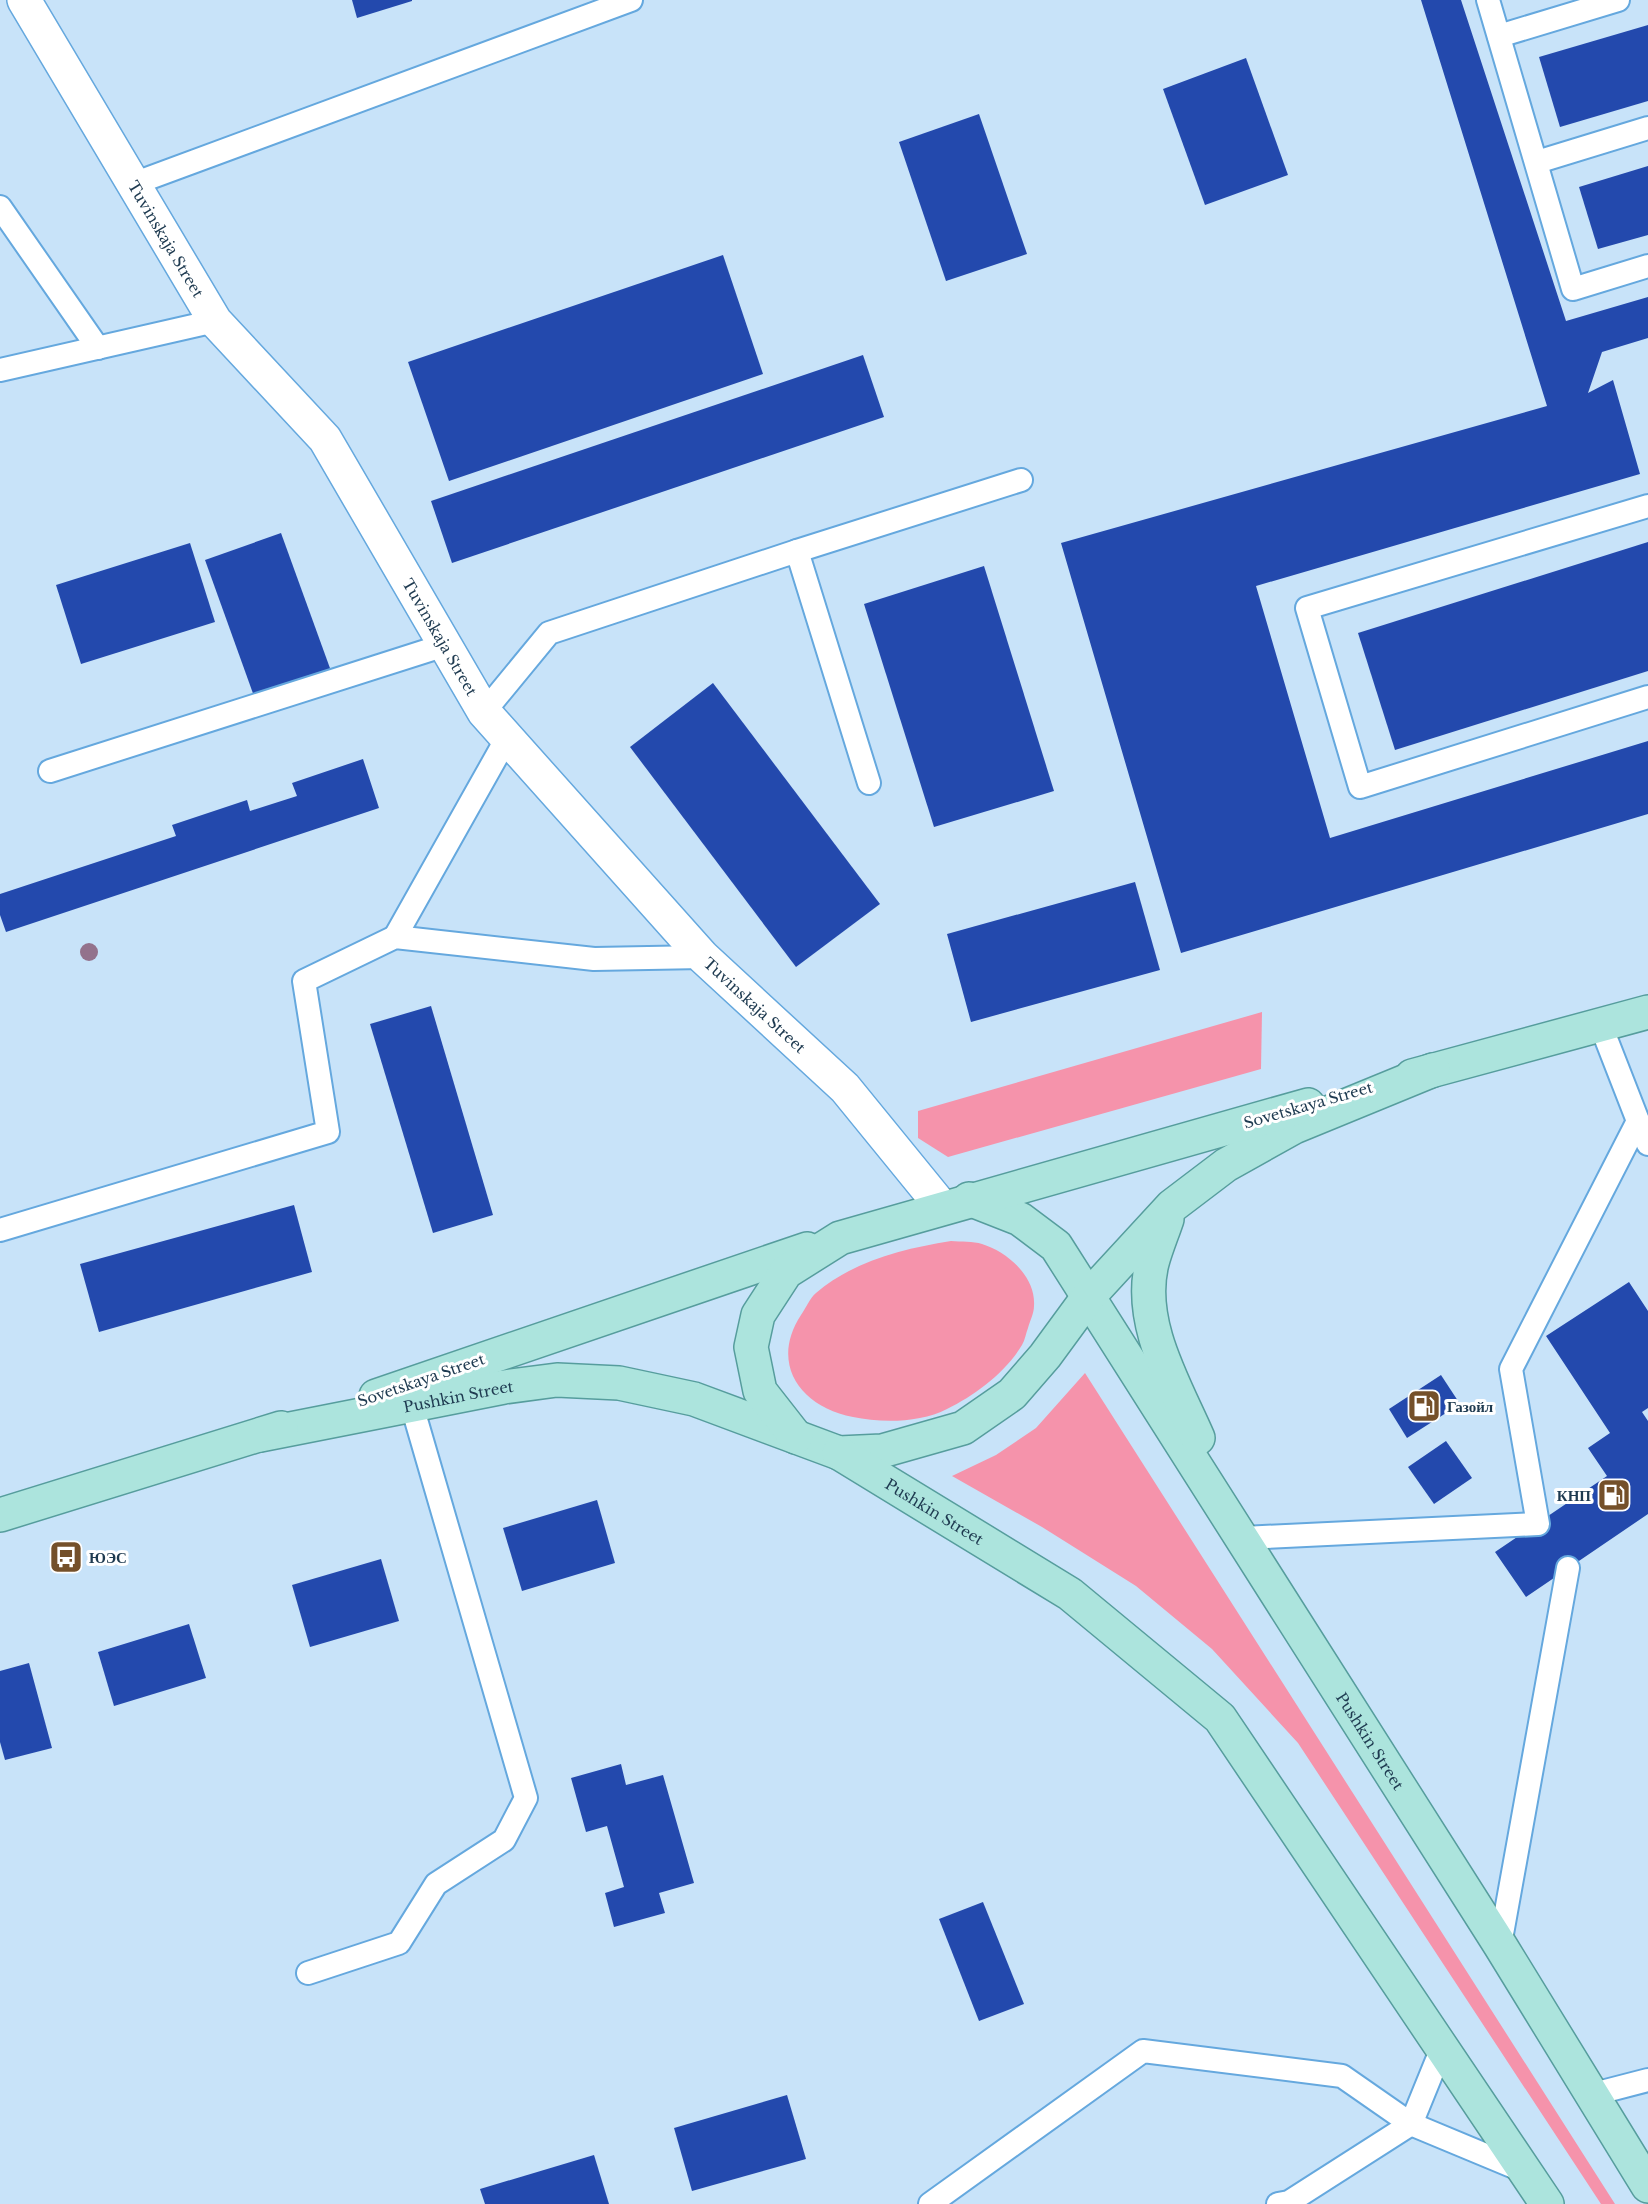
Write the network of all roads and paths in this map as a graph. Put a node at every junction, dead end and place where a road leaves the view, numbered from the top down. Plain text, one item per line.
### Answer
1 (24, 0) edge
2 (631, 0) edge
3 (1488, 0) edge
4 (1618, 0) edge
5 (1498, 36) junction
6 (1648, 128) edge
7 (1537, 162) junction
8 (133, 184) junction
9 (0, 207) edge
10 (1648, 266) edge
11 (215, 321) junction
12 (98, 348) junction
13 (0, 370) edge
14 (1021, 480) dead end
15 (1648, 506) edge
16 (797, 551) junction
17 (445, 645) junction
18 (1648, 698) edge
19 (484, 711) junction
20 (507, 738) junction
21 (50, 771) dead end
22 (869, 783) dead end
23 (395, 937) junction
24 (703, 957) junction
25 (1648, 1012) edge
26 (1601, 1026) junction
27 (1433, 1070) junction
28 (1638, 1121) junction
29 (1648, 1144) edge
30 (956, 1203) junction
31 (1172, 1206) junction
32 (0, 1230) edge
33 (840, 1238) junction
34 (1089, 1296) junction
35 (412, 1406) junction
36 (260, 1435) junction
37 (796, 1437) junction
38 (839, 1453) junction
39 (0, 1515) edge
40 (1243, 1538) junction
41 (1568, 1568) dead end
42 (1500, 1945) junction
43 (308, 1973) dead end
44 (1442, 2048) junction
45 (1648, 2080) edge
46 (1590, 2095) junction
47 (1411, 2124) junction
48 (1525, 2172) junction
49 (1648, 2186) edge
50 (930, 2204) edge
51 (1278, 2204) edge
52 (1547, 2204) edge

1 - 8 street, Tuvinskaja Street
2 - 8 lane
3 - 5 lane
4 - 5 lane
5 - 7 lane
6 - 7 lane
7 - 10 lane
8 - 11 street, Tuvinskaja Street
9 - 12 lane
11 - 12 lane
11 - 17 street, Tuvinskaja Street
12 - 13 lane
14 - 16 lane
15 - 18 lane
16 - 19 lane
16 - 22 lane
17 - 19 street, Tuvinskaja Street
17 - 21 lane
19 - 20 street, Tuvinskaja Street
20 - 23 lane
20 - 24 street, Tuvinskaja Street
23 - 24 lane
23 - 32 lane
24 - 30 street, Tuvinskaja Street
25 - 26 main road, Sovetskaya Street
26 - 27 main road, Sovetskaya Street
26 - 28 lane
27 - 30 main road, Sovetskaya Street
27 - 31 main road
28 - 29 lane
28 - 40 lane
30 - 33 main road, Sovetskaya Street
30 - 34 main road, Pushkin Street
31 - 34 main road
31 - 40 main road
33 - 36 main road, Sovetskaya Street
33 - 37 main road
34 - 38 main road
34 - 40 main road, Pushkin Street
35 - 36 main road, Pushkin Street
35 - 37 main road, Pushkin Street
35 - 43 lane
36 - 39 main road, Sovetskaya Street
37 - 38 main road, Pushkin Street
38 - 44 main road, Pushkin Street
40 - 42 main road, Pushkin Street
41 - 42 lane
42 - 46 main road, Pushkin Street
44 - 47 lane
44 - 48 main road, Pushkin Street
45 - 46 lane
46 - 49 main road, Pushkin Street
47 - 48 lane
47 - 50 lane
47 - 51 lane
48 - 52 main road, Pushkin Street

